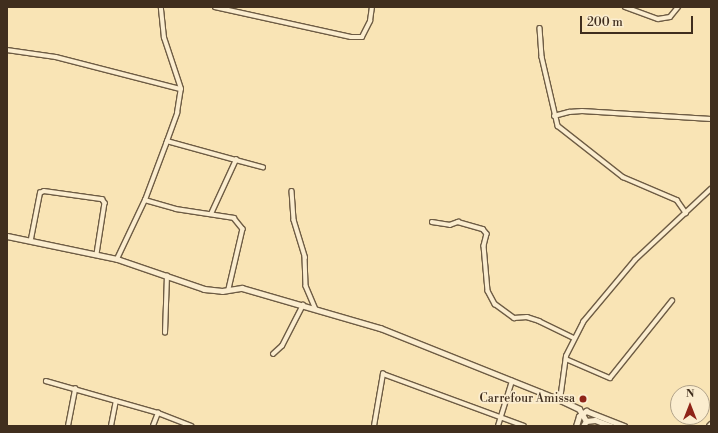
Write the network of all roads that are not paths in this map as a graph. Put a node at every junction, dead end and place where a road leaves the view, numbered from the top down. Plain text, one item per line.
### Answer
1 (161, 7) edge
2 (216, 7) edge
3 (372, 7) edge
4 (625, 7) edge
5 (678, 7) edge
6 (540, 28) dead end
7 (7, 50) edge
8 (181, 89) junction
9 (554, 116) junction
10 (711, 119) edge
11 (167, 141) junction
12 (236, 160) junction
13 (263, 167) dead end
14 (711, 189) edge
15 (292, 190) dead end
16 (145, 200) junction
17 (686, 213) junction
18 (211, 214) junction
19 (432, 222) dead end
20 (7, 236) edge
21 (31, 239) junction
22 (97, 254) junction
23 (117, 259) junction
24 (167, 276) junction
25 (229, 289) junction
26 (672, 301) dead end
27 (303, 305) junction
28 (316, 309) junction
29 (165, 333) dead end
30 (574, 338) junction
31 (273, 354) dead end
32 (566, 359) junction
33 (46, 381) dead end
34 (512, 381) junction
35 (75, 389) junction
36 (560, 400) junction
37 (116, 401) junction
38 (158, 413) junction
39 (582, 413) junction
40 (500, 418) junction
41 (586, 421) junction
42 (711, 424) edge
43 (68, 426) edge
44 (111, 426) edge
45 (154, 426) edge
46 (192, 426) edge
47 (374, 426) edge
48 (498, 426) edge
49 (524, 426) edge
50 (576, 426) edge
51 (583, 426) edge
52 (611, 426) edge
53 (624, 426) edge
54 (709, 426) edge

1 - 8 street
2 - 3 street
4 - 5 street
6 - 9 street
7 - 8 street
8 - 11 street
9 - 10 street
9 - 17 street
11 - 12 street
11 - 16 street
12 - 13 street
12 - 18 street
14 - 17 street
15 - 28 street
16 - 18 street
16 - 23 street
17 - 30 street
18 - 25 street
19 - 30 street
20 - 21 street
21 - 22 street
21 - 22 street
22 - 23 street
23 - 24 street
24 - 25 street
24 - 29 street
25 - 27 street
26 - 32 street
27 - 28 street
27 - 31 street
28 - 34 street
30 - 32 street
32 - 36 street
33 - 35 street
34 - 36 street
34 - 40 street
35 - 37 street
35 - 43 street
36 - 39 street
37 - 38 street
37 - 44 street
38 - 45 street
38 - 46 street
39 - 41 street
39 - 50 street
39 - 53 street
40 - 47 street
40 - 48 street
40 - 49 street
41 - 51 street
41 - 52 street
42 - 54 street

